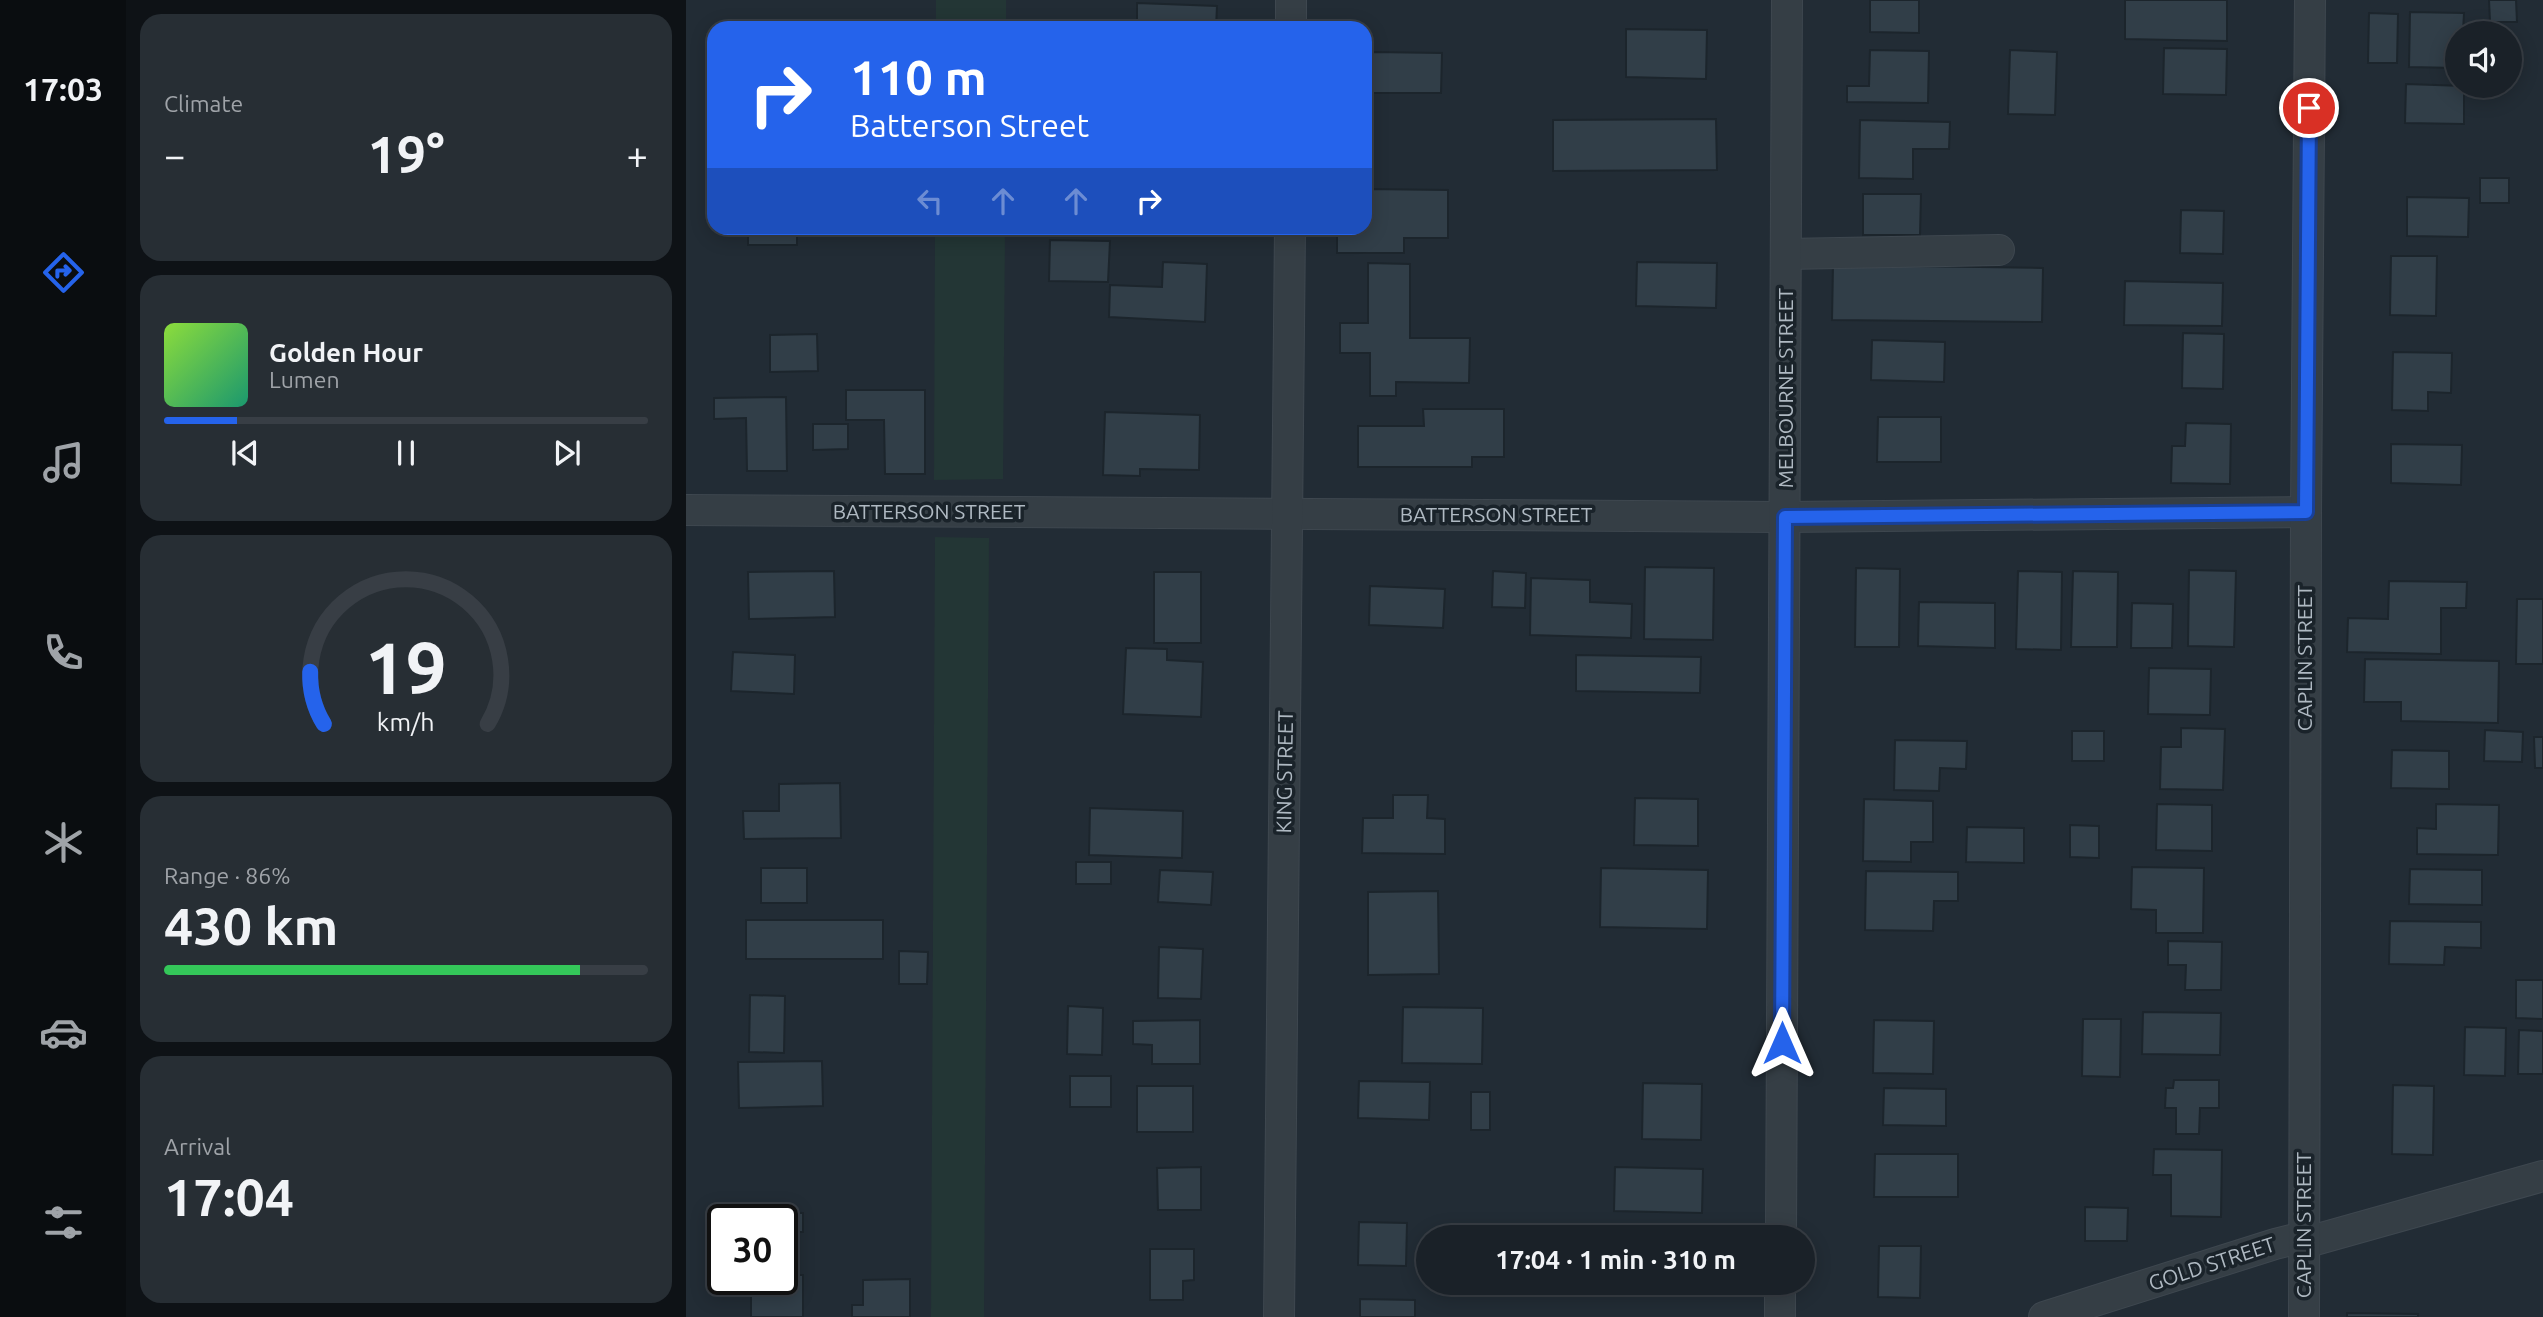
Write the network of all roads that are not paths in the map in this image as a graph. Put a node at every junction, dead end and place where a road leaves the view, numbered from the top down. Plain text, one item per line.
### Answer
1 (1291, 0) edge
2 (1787, 0) edge
3 (2310, 0) edge
4 (1291, 21) edge
5 (1290, 235) edge
6 (1998, 250) dead end
7 (1786, 254) junction
8 (686, 510) edge
9 (2306, 512) junction
10 (1288, 514) junction
11 (1785, 517) junction
12 (2543, 1176) edge
13 (1781, 1225) edge
14 (2304, 1243) junction
15 (1780, 1295) edge
16 (1279, 1317) edge
17 (1780, 1317) edge
18 (2044, 1317) edge
19 (2304, 1317) edge

1 - 4 street
2 - 7 street, MELBOURNE STREET
3 - 9 street, CAPLIN STREET
5 - 10 street, KING STREET
6 - 7 street
7 - 11 street, MELBOURNE STREET
8 - 10 street, BATTERSON STREET
9 - 11 street, BATTERSON STREET
9 - 14 street, CAPLIN STREET
10 - 11 street, BATTERSON STREET
10 - 16 street, KING STREET
11 - 13 street, MELBOURNE STREET
12 - 14 street, GOLD STREET
14 - 18 street, GOLD STREET
14 - 19 street, CAPLIN STREET
15 - 17 street

